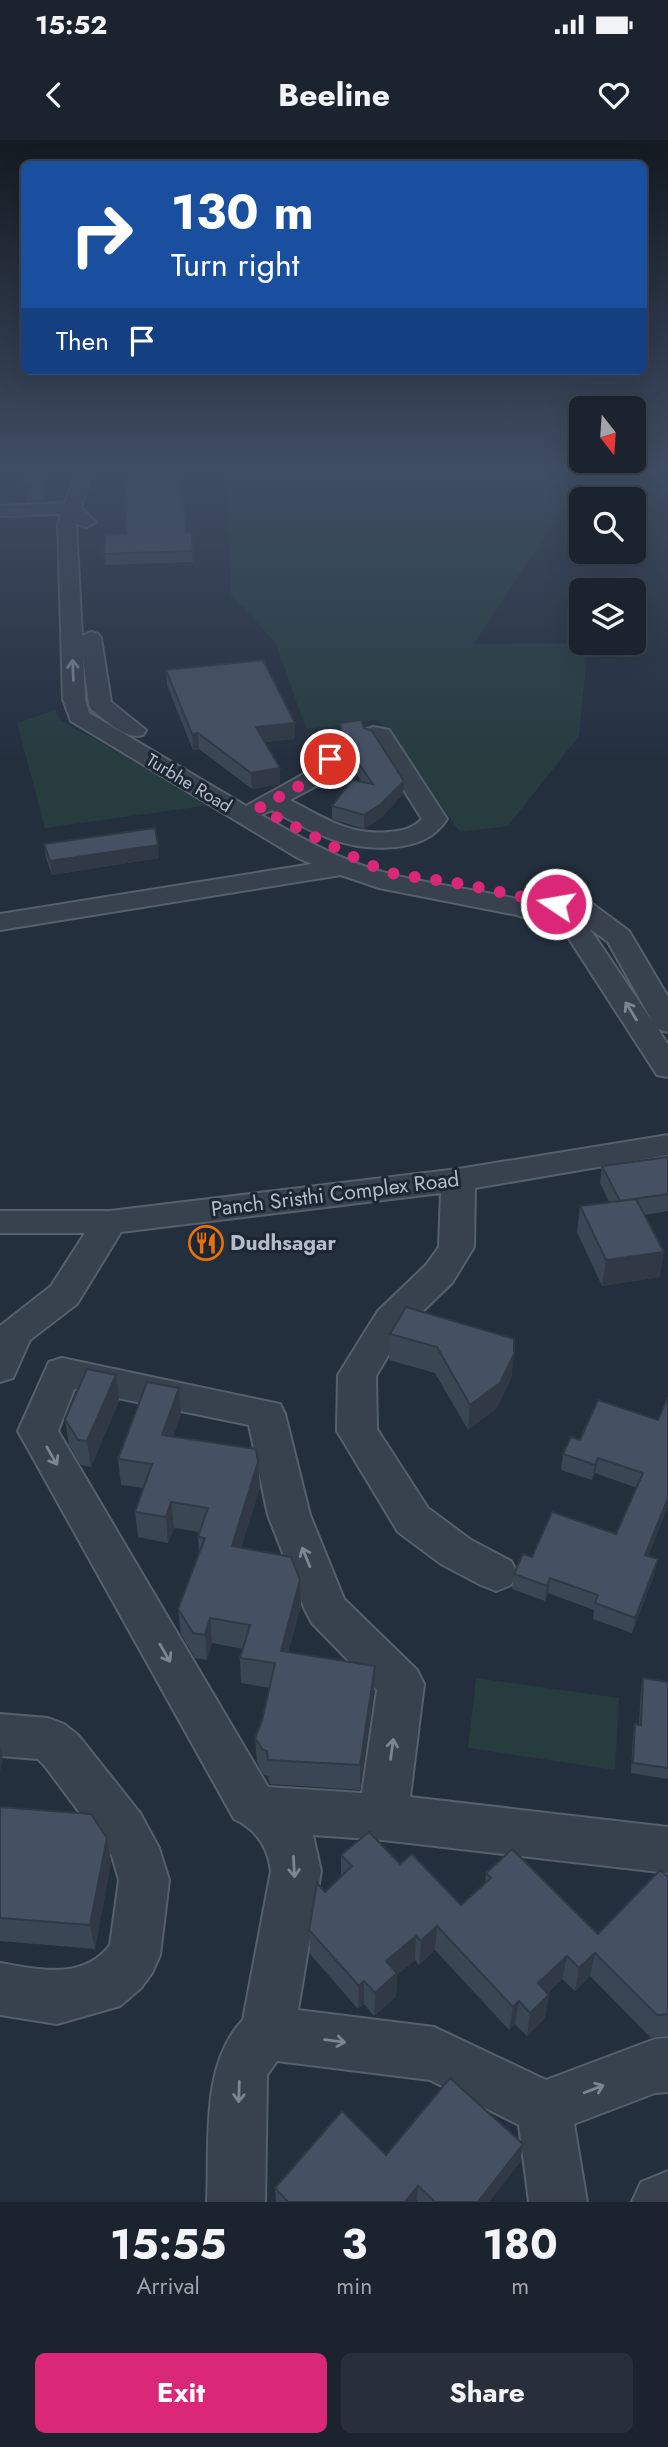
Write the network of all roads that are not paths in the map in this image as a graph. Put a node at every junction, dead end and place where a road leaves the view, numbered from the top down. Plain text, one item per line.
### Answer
1 (69, 568) edge
2 (89, 568) edge
3 (106, 709) junction
4 (79, 716) junction
5 (374, 734) edge
6 (328, 740) dead end
7 (186, 775) junction
8 (258, 808) junction
9 (354, 865) junction
10 (0, 916) edge
11 (0, 921) edge
12 (611, 931) junction
13 (584, 938) junction
14 (668, 1024) edge
15 (668, 1068) edge
16 (668, 1145) edge
17 (458, 1180) junction
18 (0, 1222) edge
19 (110, 1222) junction
20 (0, 1368) edge
21 (496, 1573) dead end
22 (0, 1735) edge
23 (257, 1806) junction
24 (383, 1816) junction
25 (668, 1850) edge
26 (0, 1989) edge
27 (267, 2033) junction
28 (668, 2065) edge
29 (544, 2108) junction
30 (668, 2200) edge
31 (236, 2202) edge
32 (558, 2202) edge
33 (660, 2202) edge

4 -> 1 street
2 - 3 street
3 - 4 street
3 - 7 street
4 - 7 street, Turbhe Road
5 - 8 street
6 - 8 street
7 - 8 street, Turbhe Road
8 - 9 street, Turbhe Road
9 - 11 street
9 - 12 street
9 - 13 street, Turbhe Road
10 - 11 street
12 - 13 street
12 - 14 street
15 -> 13 street, Turbhe Road
16 - 17 street, Panch Sristhi Complex Road
17 - 19 street, Panch Sristhi Complex Road
17 - 21 street
18 - 19 street, Panch Sristhi Complex Road
19 - 20 street
22 - 26 street
23 - 24 street
24 -> 23 street
23 -> 27 street
24 - 25 street
27 -> 29 street
27 -> 31 street
29 -> 28 street
29 - 32 street
30 - 33 street

